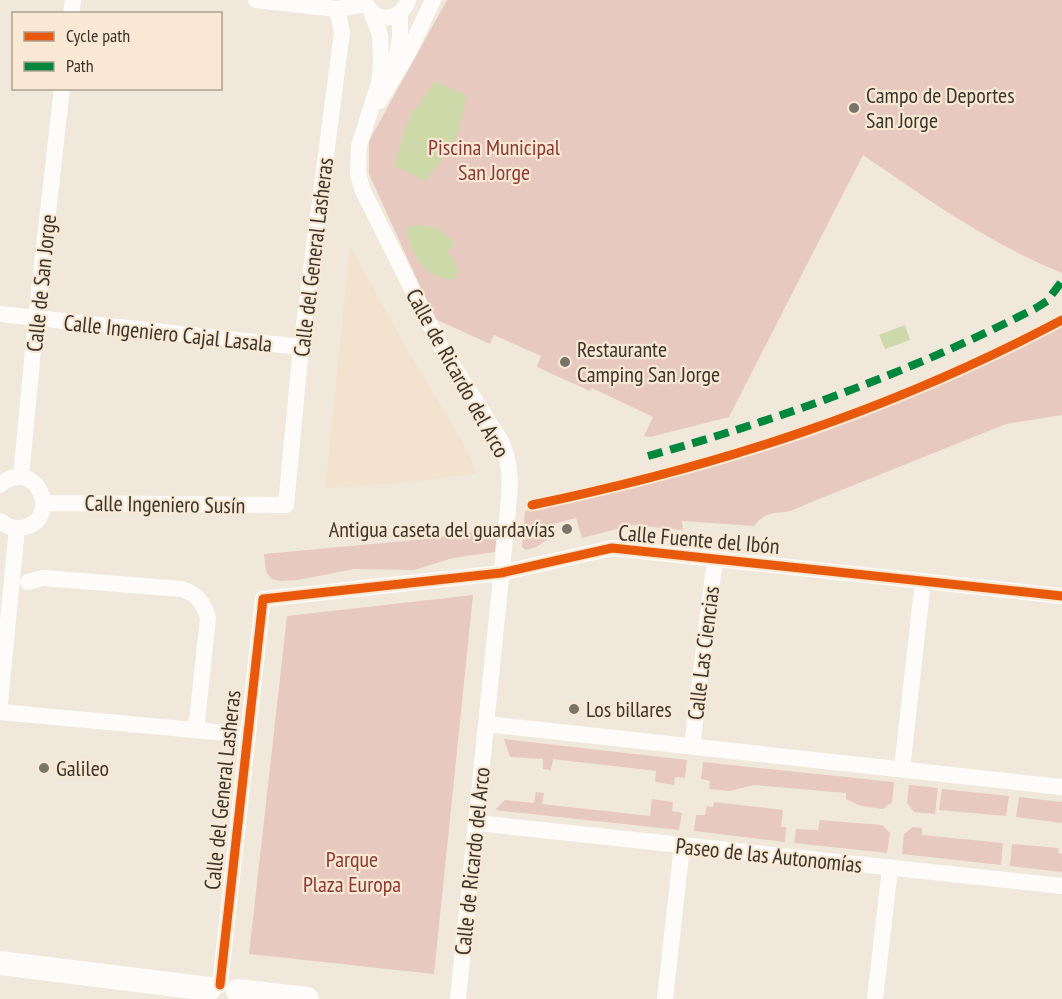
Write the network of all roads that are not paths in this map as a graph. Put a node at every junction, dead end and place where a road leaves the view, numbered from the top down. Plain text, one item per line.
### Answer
1 (256, 0) edge
2 (428, 0) edge
3 (433, 0) edge
4 (367, 5) edge
5 (405, 6) edge
6 (337, 9) junction
7 (391, 81) junction
8 (62, 90) edge
9 (367, 123) junction
10 (0, 314) edge
11 (36, 318) junction
12 (301, 347) junction
13 (21, 477) junction
14 (0, 485) edge
15 (44, 502) junction
16 (286, 505) joint
17 (0, 521) edge
18 (16, 528) junction
19 (715, 559) junction
20 (501, 573) junction
21 (923, 581) junction
22 (28, 582) dead end
23 (1062, 596) edge
24 (263, 599) joint
25 (0, 702) edge
26 (0, 712) edge
27 (486, 724) junction
28 (196, 730) junction
29 (248, 735) junction
30 (692, 746) junction
31 (902, 769) junction
32 (1062, 787) edge
33 (477, 823) junction
34 (682, 846) junction
35 (890, 868) junction
36 (1062, 886) edge
37 (0, 963) edge
38 (222, 993) edge
39 (307, 999) edge
40 (458, 999) edge
41 (665, 999) edge
42 (875, 999) edge

1 - 6 street
2 - 5 street
3 - 7 street
4 - 5 street
4 - 6 street
4 - 9 street, Calle de Ricardo del Arco
5 - 7 street
6 - 12 street, Calle del General Lasheras
7 - 9 street
8 - 11 street, Calle de San Jorge
9 - 20 street, Calle de Ricardo del Arco
10 - 11 street, Calle Ingeniero Cajal Lasala
11 - 12 street, Calle Ingeniero Cajal Lasala
11 - 13 street, Calle de San Jorge
12 - 16 street, Calle del General Lasheras
13 - 14 street
13 - 15 street
15 - 16 street, Calle Ingeniero Susín
15 - 18 street
17 - 18 street
18 - 25 street
19 - 20 street, Calle Fuente del Ibón
19 - 21 street, Calle Fuente del Ibón
19 - 30 street, Calle Las Ciencias
20 - 24 street, Calle Fuente del Ibón
20 - 27 street, Calle de Ricardo del Arco
21 - 23 street, Calle Fuente del Ibón
21 - 31 street
22 - 28 street, Calle del General Lasheras
24 - 29 street, Calle del General Lasheras
26 - 28 street
27 - 30 street
27 - 33 street, Calle de Ricardo del Arco
28 - 29 street
29 - 38 street, Calle del General Lasheras
30 - 31 street
31 - 32 street
33 - 34 street, Paseo de las Autonomías
33 - 40 street, Calle de Ricardo del Arco
34 - 35 street, Paseo de las Autonomías
34 - 41 street
35 - 36 street, Paseo de las Autonomías
35 - 42 street
37 - 38 main road
38 - 39 main road

